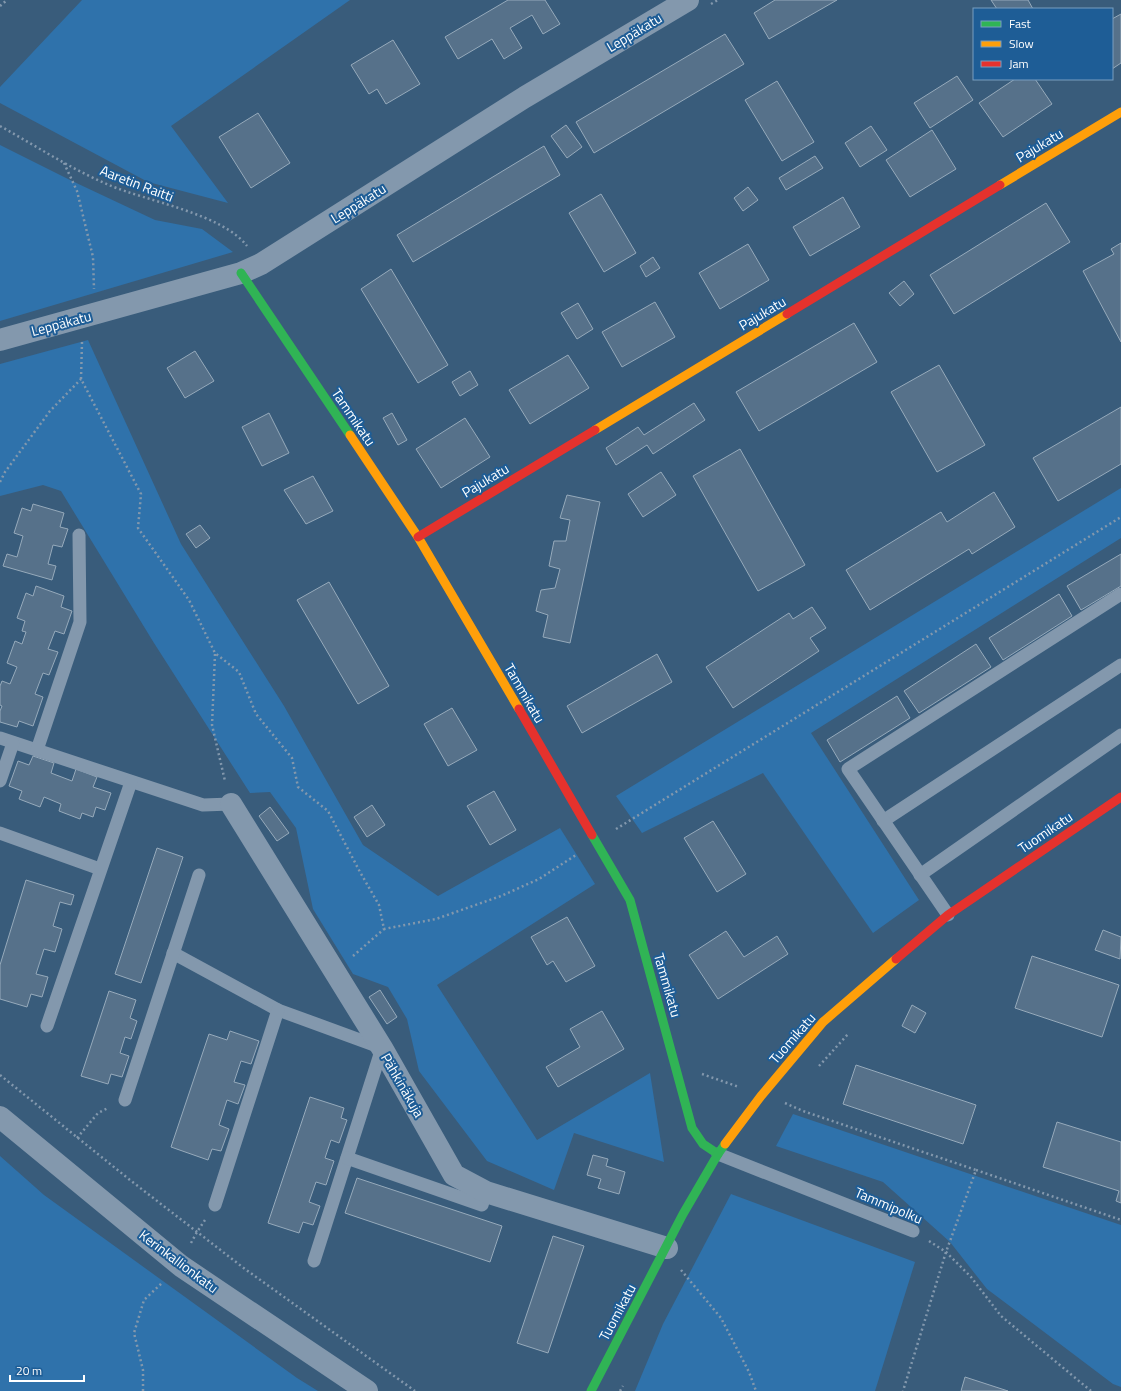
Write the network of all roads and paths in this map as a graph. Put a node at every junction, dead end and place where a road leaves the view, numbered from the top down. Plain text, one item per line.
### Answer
1 (7, 0) edge
2 (688, 0) edge
3 (0, 6) edge
4 (1121, 112) edge
5 (0, 126) edge
6 (64, 162) junction
7 (261, 264) junction
8 (241, 273) junction
9 (89, 316) junction
10 (0, 340) edge
11 (82, 379) junction
12 (0, 482) edge
13 (1121, 517) edge
14 (79, 534) dead end
15 (418, 537) junction
16 (1121, 594) edge
17 (215, 653) junction
18 (1121, 665) edge
19 (1121, 735) edge
20 (0, 738) edge
21 (13, 743) junction
22 (37, 750) junction
23 (0, 781) edge
24 (131, 782) junction
25 (1121, 797) edge
26 (231, 804) junction
27 (883, 821) junction
28 (0, 833) edge
29 (596, 842) junction
30 (100, 869) junction
31 (199, 875) dead end
32 (920, 875) junction
33 (948, 915) junction
34 (384, 929) junction
35 (173, 953) junction
36 (334, 972) junction
37 (278, 1010) junction
38 (47, 1026) dead end
39 (852, 1030) dead end
40 (382, 1048) junction
41 (816, 1070) dead end
42 (699, 1073) dead end
43 (0, 1075) edge
44 (761, 1096) junction
45 (791, 1098) dead end
46 (126, 1100) dead end
47 (786, 1103) junction
48 (782, 1109) dead end
49 (98, 1113) dead end
50 (0, 1117) edge
51 (77, 1138) junction
52 (718, 1154) junction
53 (347, 1158) junction
54 (976, 1170) junction
55 (486, 1192) junction
56 (215, 1205) dead end
57 (1121, 1220) edge
58 (913, 1231) joint
59 (667, 1248) junction
60 (946, 1252) junction
61 (314, 1261) dead end
62 (181, 1266) junction
63 (678, 1276) dead end
64 (623, 1384) dead end
65 (143, 1391) edge
66 (367, 1391) edge
67 (416, 1391) edge
68 (591, 1391) edge
69 (620, 1391) edge
70 (756, 1391) edge
71 (903, 1391) edge
72 (1091, 1391) edge

1 - 3 path
2 - 7 street, Leppäkatu
4 - 15 street, Pajukatu
5 - 6 path, Aaretin Raitti
6 - 7 path, Aaretin Raitti
6 - 9 path
7 - 8 street, Leppäkatu
8 - 9 street, Leppäkatu
8 - 15 street, Tammikatu
9 - 10 street, Leppäkatu
9 - 11 path
11 - 12 path
11 - 17 path
13 - 29 path
14 - 22 lane
15 - 29 street, Tammikatu
16 - 27 lane
17 - 26 path
17 - 34 path
18 - 27 lane
19 - 32 lane
20 - 21 lane
21 - 22 lane
21 - 23 lane
22 - 24 lane
24 - 26 lane
24 - 30 lane
25 - 33 street, Tuomikatu
26 - 36 street, Pähkinäkuja
27 - 32 lane
28 - 30 lane
29 - 34 path
29 - 52 street, Tammikatu
30 - 38 lane
31 - 35 lane
32 - 33 lane
33 - 44 street, Tuomikatu
34 - 36 path
35 - 37 lane
35 - 46 lane
36 - 40 street, Pähkinäkuja
37 - 40 lane
37 - 56 lane
39 - 41 path
40 - 53 lane
40 - 55 street, Pähkinäkuja
42 - 44 path
43 - 51 path
44 - 47 path
44 - 52 street, Tuomikatu
45 - 47 path
47 - 48 path
47 - 54 path
49 - 51 path
50 - 62 street, Kerinkallionkatu
51 - 67 path
52 - 58 lane, Tammipolku
52 - 59 street, Tuomikatu
53 - 55 lane
53 - 61 lane
54 - 57 path
54 - 60 path
55 - 59 street, Pähkinäkuja
58 - 60 path, Tammipolku
59 - 68 street, Tuomikatu
60 - 71 path
60 - 72 path, Tammipolku
62 - 65 path
62 - 66 street, Kerinkallionkatu
63 - 70 path
64 - 69 path

